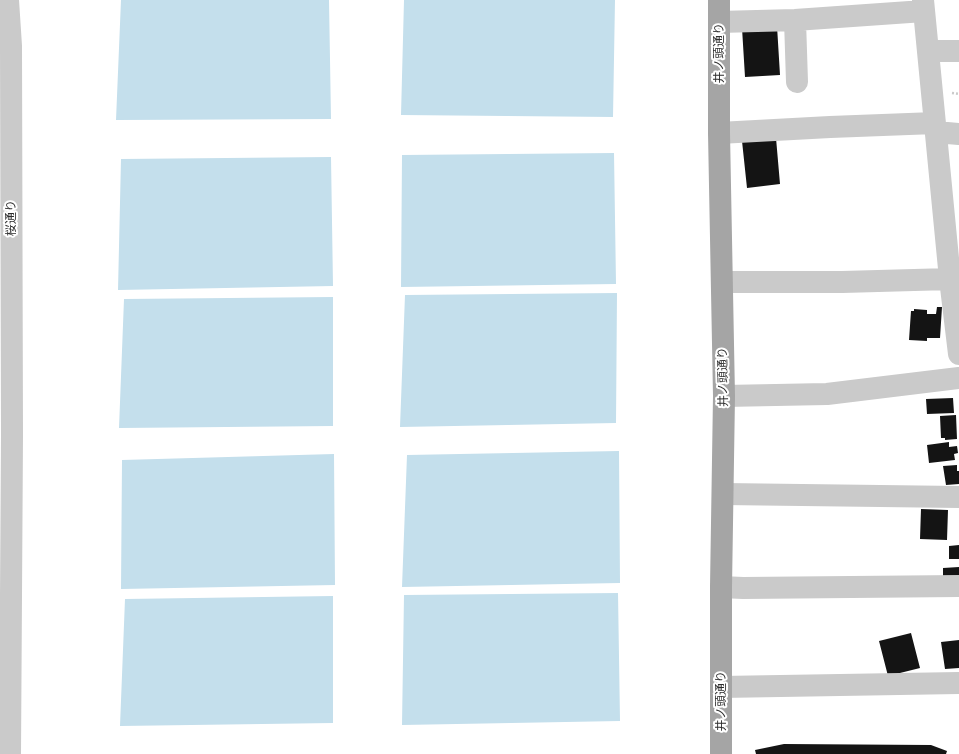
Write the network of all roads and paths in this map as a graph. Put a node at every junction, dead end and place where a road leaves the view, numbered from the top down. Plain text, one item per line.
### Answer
1 (8, 0) edge
2 (719, 0) edge
3 (923, 6) edge
4 (864, 7) edge
5 (795, 20) junction
6 (719, 22) junction
7 (928, 51) junction
8 (959, 51) edge
9 (797, 82) dead end
10 (936, 128) junction
11 (719, 133) junction
12 (959, 134) edge
13 (950, 280) junction
14 (722, 282) junction
15 (959, 354) edge
16 (959, 378) edge
17 (724, 396) junction
18 (6, 436) edge
19 (723, 494) junction
20 (959, 497) edge
21 (959, 586) edge
22 (721, 587) junction
23 (959, 683) edge
24 (721, 687) junction
25 (10, 754) edge
26 (722, 754) edge

1 - 18 street, 桜通り
2 - 6 main road, 井ノ頭通り
3 - 4 street
3 - 7 street
4 - 5 street
5 - 6 street
5 - 9 street
6 - 11 main road, 井ノ頭通り
7 - 8 street
7 - 10 street
10 - 11 street
10 - 12 street
10 - 13 street
11 - 14 main road, 井ノ頭通り
13 - 14 street
13 - 15 street
14 - 17 main road, 井ノ頭通り
16 - 17 street
17 - 19 main road, 井ノ頭通り
18 - 25 street, 桜通り
19 - 20 street
19 - 22 main road, 井ノ頭通り
21 - 22 street
22 - 24 main road, 井ノ頭通り
23 - 24 street
24 - 26 main road, 井ノ頭通り

